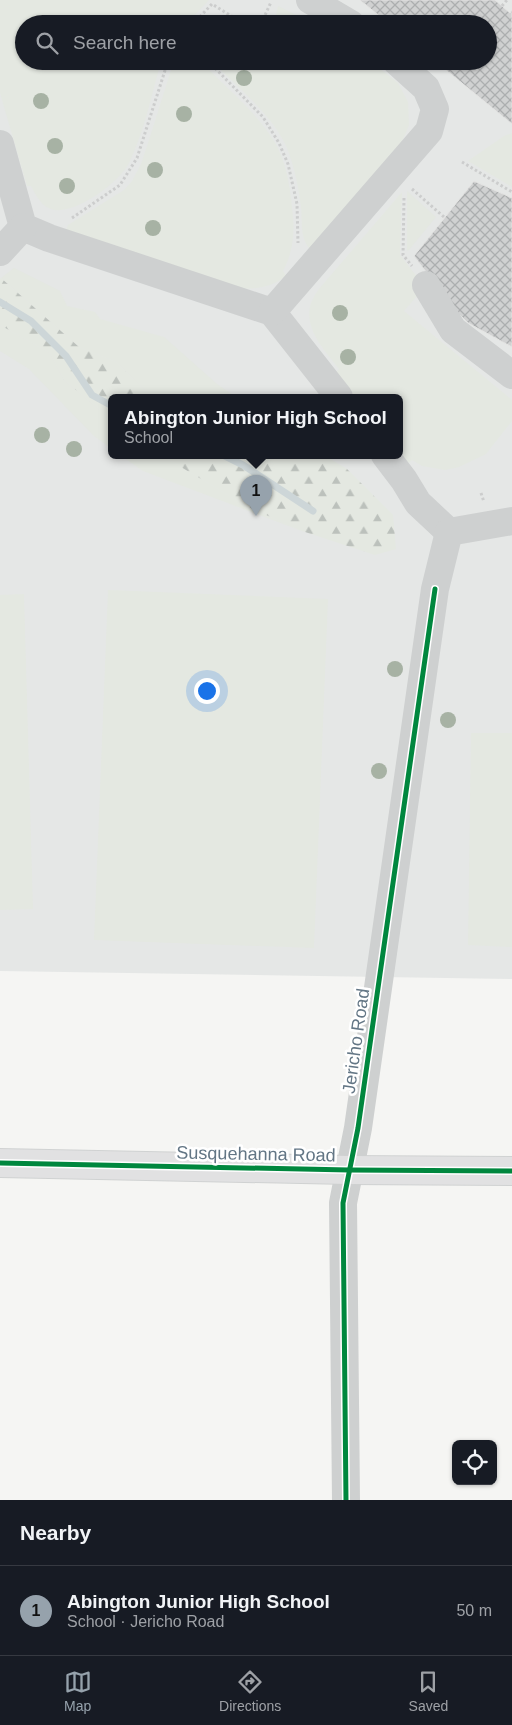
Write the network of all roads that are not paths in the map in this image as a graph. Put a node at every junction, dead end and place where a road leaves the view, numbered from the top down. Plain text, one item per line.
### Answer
1 (310, 0) edge
2 (336, 15) edge
3 (406, 70) edge
4 (0, 144) edge
5 (23, 227) junction
6 (0, 252) edge
7 (426, 285) road end
8 (272, 312) junction
9 (512, 375) edge
10 (337, 394) edge
11 (388, 459) edge
12 (512, 521) edge
13 (449, 532) junction
14 (0, 1163) edge
15 (349, 1170) junction
16 (512, 1171) edge
17 (346, 1500) edge

1 - 2 street
3 - 8 street
4 - 5 street
5 - 6 street
5 - 8 street
7 - 9 street
8 - 10 street
11 - 13 street
12 - 13 street
13 - 15 street, Jericho Road
14 - 15 main road, Susquehanna Road
15 - 16 main road, Susquehanna Road
15 - 17 street, Jericho Road

